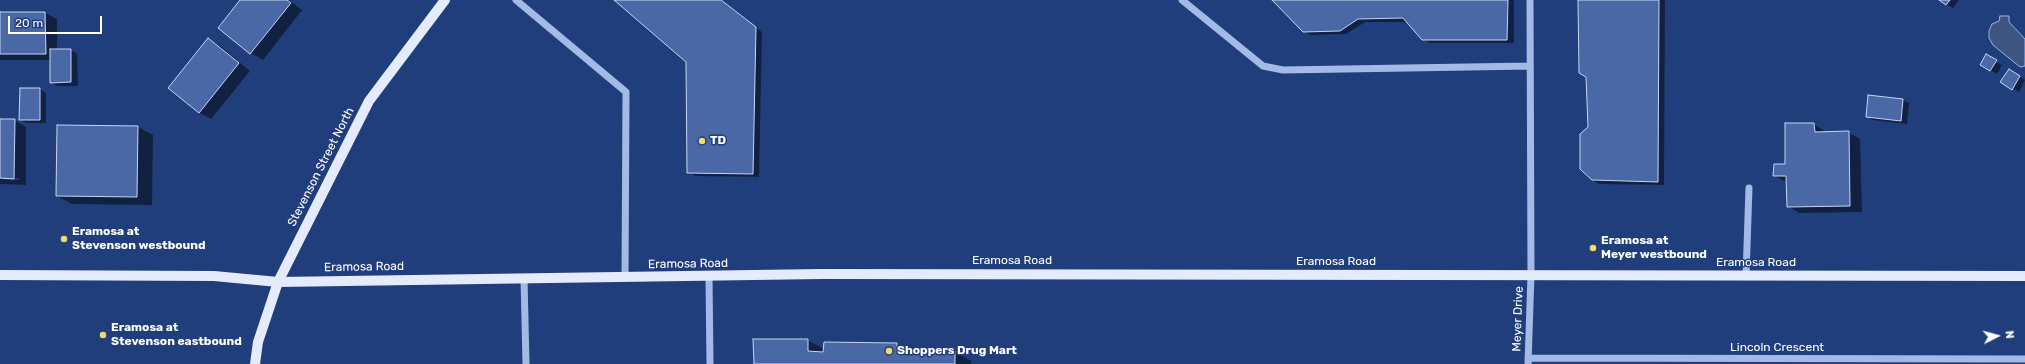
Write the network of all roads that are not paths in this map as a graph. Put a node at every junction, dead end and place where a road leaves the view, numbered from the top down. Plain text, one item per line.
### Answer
1 (444, 0) edge
2 (516, 0) edge
3 (1182, 0) edge
4 (1530, 0) edge
5 (1530, 66) junction
6 (1749, 188) dead end
7 (0, 275) edge
8 (1531, 275) junction
9 (1746, 276) junction
10 (2025, 276) edge
11 (709, 277) junction
12 (524, 278) junction
13 (625, 278) junction
14 (278, 282) junction
15 (2025, 359) edge
16 (1528, 361) edge
17 (255, 364) edge
18 (526, 364) edge
19 (710, 364) edge

1 - 14 main road, Stevenson Street North
2 - 13 street
3 - 5 street
4 - 5 street, Meyer Drive
5 - 8 street, Meyer Drive
6 - 9 street
7 - 14 main road, Eramosa Road
8 - 9 main road, Eramosa Road
8 - 11 main road, Eramosa Road
8 - 16 street, Meyer Drive
9 - 10 main road, Eramosa Road
11 - 13 main road, Eramosa Road
11 - 19 street
12 - 13 main road, Eramosa Road
12 - 14 main road, Eramosa Road
12 - 18 street
14 - 17 main road, Stevenson Street North
15 - 16 street, Lincoln Crescent

